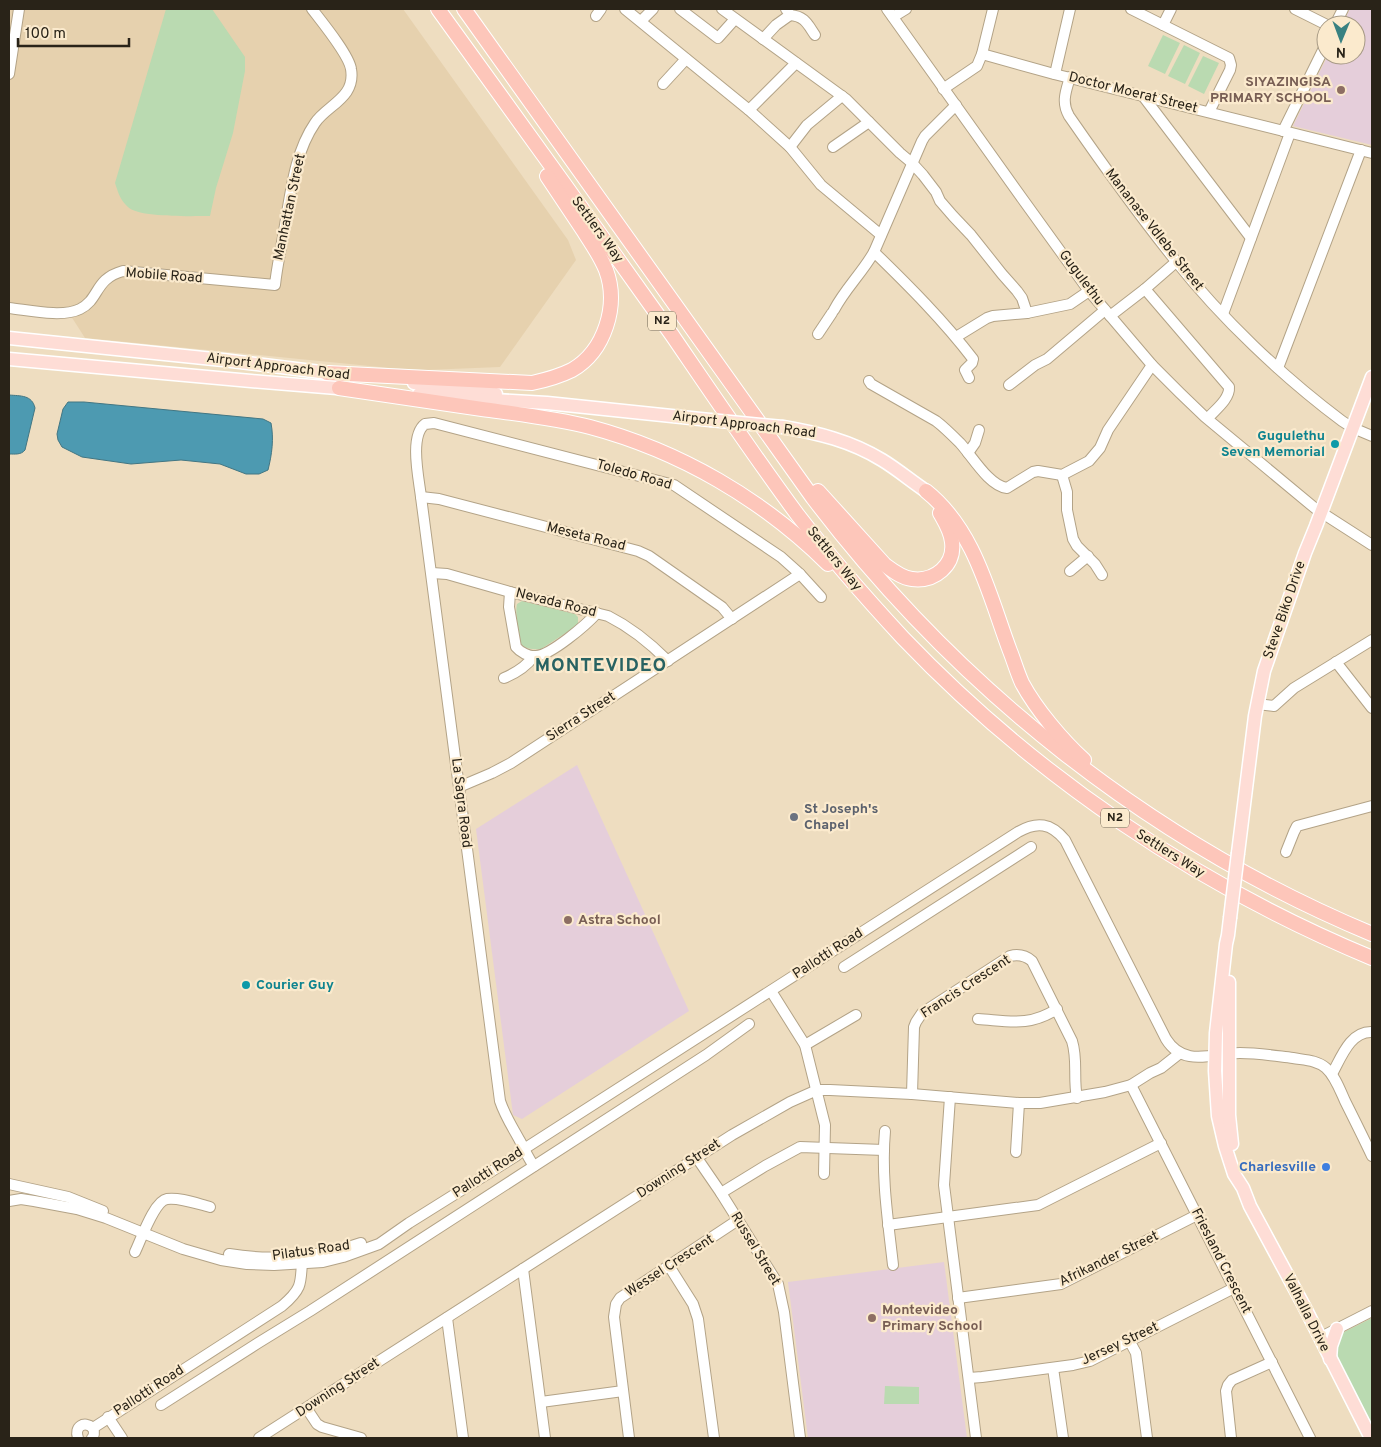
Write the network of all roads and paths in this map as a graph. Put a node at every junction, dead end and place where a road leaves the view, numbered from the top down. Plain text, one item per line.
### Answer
1 (19, 9) edge
2 (312, 9) edge
3 (437, 9) edge
4 (464, 9) edge
5 (625, 9) edge
6 (653, 9) edge
7 (680, 9) edge
8 (722, 9) edge
9 (906, 9) edge
10 (993, 9) edge
11 (1070, 9) edge
12 (1131, 9) edge
13 (1171, 9) edge
14 (1295, 9) edge
15 (788, 12) edge
16 (890, 13) edge
17 (735, 19) junction
18 (1316, 20) edge
19 (641, 21) junction
20 (1163, 25) junction
21 (815, 35) dead end
22 (764, 39) junction
23 (982, 54) junction
24 (686, 59) junction
25 (796, 63) junction
26 (1317, 65) edge
27 (9, 74) edge
28 (1055, 74) junction
29 (1070, 77) junction
30 (663, 84) dead end
31 (943, 88) junction
32 (842, 96) junction
33 (1144, 96) junction
34 (956, 105) junction
35 (749, 110) junction
36 (1209, 112) junction
37 (869, 122) junction
38 (1287, 132) junction
39 (790, 147) junction
40 (833, 147) dead end
41 (1360, 150) junction
42 (1372, 152) edge
43 (912, 163) junction
44 (881, 235) junction
45 (1251, 238) junction
46 (874, 252) junction
47 (1176, 262) junction
48 (275, 285) joint
49 (1145, 289) junction
50 (1089, 291) junction
51 (9, 308) edge
52 (1027, 313) junction
53 (1107, 313) junction
54 (1223, 314) junction
55 (818, 334) dead end
56 (956, 337) junction
57 (9, 338) edge
58 (9, 359) edge
59 (1152, 365) junction
60 (1278, 368) junction
61 (327, 373) junction
62 (1372, 377) edge
63 (969, 378) dead end
64 (869, 381) dead end
65 (1009, 385) dead end
66 (339, 388) junction
67 (547, 403) junction
68 (1208, 418) junction
69 (1353, 428) junction
70 (980, 430) dead end
71 (419, 431) joint
72 (1372, 436) edge
73 (771, 439) junction
74 (968, 453) junction
75 (1062, 475) junction
76 (926, 491) junction
77 (421, 497) junction
78 (1318, 511) junction
79 (1372, 545) edge
80 (1088, 556) junction
81 (1070, 571) dead end
82 (432, 573) junction
83 (800, 574) junction
84 (1102, 575) dead end
85 (510, 592) junction
86 (821, 597) dead end
87 (596, 614) junction
88 (732, 619) junction
89 (893, 627) junction
90 (1372, 640) edge
91 (534, 656) junction
92 (668, 661) junction
93 (1336, 662) junction
94 (504, 678) dead end
95 (1257, 704) junction
96 (1372, 708) edge
97 (459, 787) junction
98 (1372, 806) edge
99 (1031, 846) dead end
100 (1286, 852) dead end
101 (1238, 853) joint
102 (1220, 858) junction
103 (978, 859) junction
104 (987, 874) junction
105 (867, 930) junction
106 (1372, 934) edge
107 (1228, 935) junction
108 (878, 945) junction
109 (1372, 958) edge
110 (844, 967) dead end
111 (771, 991) junction
112 (1057, 1009) junction
113 (856, 1015) dead end
114 (978, 1019) dead end
115 (749, 1024) dead end
116 (1372, 1032) edge
117 (696, 1039) junction
118 (806, 1046) junction
119 (1176, 1050) junction
120 (1228, 1054) junction
121 (706, 1055) junction
122 (1215, 1056) junction
123 (1332, 1074) junction
124 (1131, 1085) junction
125 (817, 1090) junction
126 (912, 1094) junction
127 (950, 1098) junction
128 (1077, 1098) junction
129 (1019, 1103) junction
130 (885, 1131) dead end
131 (1161, 1143) junction
132 (825, 1147) junction
133 (524, 1150) junction
134 (884, 1150) junction
135 (1016, 1152) dead end
136 (1372, 1156) edge
137 (697, 1158) junction
138 (534, 1166) junction
139 (824, 1174) dead end
140 (9, 1184) edge
141 (1243, 1188) junction
142 (721, 1193) junction
143 (9, 1201) edge
144 (210, 1207) dead end
145 (1197, 1215) junction
146 (948, 1217) junction
147 (738, 1220) junction
148 (888, 1225) junction
149 (145, 1230) junction
150 (397, 1231) joint
151 (135, 1252) dead end
152 (302, 1259) junction
153 (893, 1265) dead end
154 (669, 1266) junction
155 (523, 1270) junction
156 (1234, 1288) junction
157 (958, 1298) junction
158 (1372, 1312) edge
159 (447, 1318) junction
160 (247, 1328) junction
161 (1338, 1329) junction
162 (1319, 1338) junction
163 (1130, 1342) junction
164 (258, 1343) junction
165 (1330, 1359) junction
166 (1272, 1362) junction
167 (1053, 1368) junction
168 (969, 1378) junction
169 (623, 1391) junction
170 (541, 1402) junction
171 (161, 1405) dead end
172 (307, 1408) junction
173 (108, 1417) junction
174 (92, 1433) edge
175 (78, 1438) edge
176 (122, 1438) edge
177 (260, 1438) edge
178 (361, 1438) edge
179 (463, 1438) edge
180 (545, 1438) edge
181 (630, 1438) edge
182 (714, 1438) edge
183 (800, 1438) edge
184 (976, 1438) edge
185 (1063, 1438) edge
186 (1147, 1438) edge
187 (1231, 1438) edge
188 (1310, 1438) edge
189 (1370, 1438) edge

1 - 27 street
2 - 48 street, Manhattan Street
3 - 61 highway
3 - 89 highway, Settlers Way / N2
4 - 73 highway, Settlers Way / N2
5 - 19 street
6 - 19 street
7 - 17 street
8 - 17 street
9 - 16 street
10 - 23 street
11 - 28 street
12 - 20 street
13 - 20 street
14 - 18 street
15 - 21 street
15 - 22 street
16 - 31 street, Gugulethu
17 - 22 street
19 - 24 street
20 - 36 street
22 - 25 street
23 - 28 street, Doctor Moerat Street
23 - 31 street
24 - 30 street
24 - 35 street
25 - 32 street
25 - 35 street
26 - 38 street
28 - 29 street, Doctor Moerat Street
29 - 33 street, Doctor Moerat Street
29 - 47 street, Mananase Vdlebe Street
31 - 34 street, Gugulethu
32 - 37 street
32 - 39 street
33 - 36 street, Doctor Moerat Street
33 - 45 street
34 - 43 street
34 - 50 street, Gugulethu
35 - 39 street
36 - 38 street, Doctor Moerat Street
37 - 40 street
37 - 43 street
38 - 41 street, Doctor Moerat Street
38 - 45 street
39 - 44 street
41 - 42 street, Doctor Moerat Street
41 - 60 street
43 - 44 street
43 - 52 street
44 - 46 street
45 - 54 street
46 - 55 street
46 - 56 street
47 - 49 street
47 - 54 street, Mananase Vdlebe Street
48 - 51 street, Mobile Road
49 - 53 street
49 - 68 street
50 - 52 street
50 - 53 street, Gugulethu
52 - 56 street
53 - 59 street, Gugulethu
53 - 65 street
54 - 60 street, Mananase Vdlebe Street
56 - 63 street
57 - 61 main road, Airport Approach Road
58 - 66 main road, Airport Approach Road
59 - 68 street, Gugulethu
59 - 75 street
60 - 69 street, Mananase Vdlebe Street
61 - 67 main road, Airport Approach Road
62 - 69 main road, Steve Biko Drive
64 - 74 street
66 - 67 main road, Airport Approach Road
66 - 89 highway
67 - 76 main road, Airport Approach Road, bridge
68 - 78 street, Gugulethu
69 - 72 street, Mananase Vdlebe Street
69 - 78 main road, Steve Biko Drive
70 - 74 street
71 - 77 street, La Sagra Road
71 - 83 street, Toledo Road
73 - 76 highway
73 - 102 highway, Settlers Way / N2
74 - 75 street
75 - 80 street
76 - 102 highway
77 - 82 street, La Sagra Road
77 - 88 street, Meseta Road
78 - 79 street, Gugulethu
78 - 95 main road, Steve Biko Drive
80 - 81 street
80 - 84 street
82 - 85 street, Nevada Road
82 - 97 street, La Sagra Road
83 - 86 street, Toledo Road
83 - 88 street, Sierra Street
85 - 87 street, Nevada Road
85 - 91 street
87 - 91 street
87 - 92 street, Nevada Road
88 - 92 street, Sierra Street
89 - 109 highway, Settlers Way / N2
90 - 93 street
91 - 94 street
92 - 97 street, Sierra Street
93 - 95 street
93 - 96 street
95 - 101 main road, Steve Biko Drive
97 - 133 street, La Sagra Road
98 - 100 street
99 - 104 street, Pallotti Road
101 - 107 main road, Valhalla Drive, bridge
102 - 106 highway, Settlers Way / N2
103 - 104 street
103 - 105 street, Pallotti Road
103 - 119 street, Pallotti Road
104 - 108 street, Pallotti Road
105 - 108 street
105 - 111 street, Pallotti Road
107 - 120 main road, Valhalla Drive
107 - 122 main road, Valhalla Drive
108 - 110 street, Pallotti Road
111 - 117 street, Pallotti Road
111 - 118 street
112 - 114 street
112 - 126 street, Francis Crescent
112 - 128 street, Francis Crescent
113 - 118 street
115 - 121 street, Pallotti Road
116 - 123 street
117 - 121 street
117 - 133 street, Pallotti Road
118 - 125 street
119 - 122 street
119 - 124 street, Downing Street
120 - 122 street
120 - 123 street
120 - 141 main road, Valhalla Drive
121 - 138 street, Pallotti Road
122 - 141 main road, Valhalla Drive
123 - 136 street
124 - 128 street, Downing Street
124 - 131 street, Friesland Crescent
125 - 126 street, Downing Street
125 - 132 street
125 - 137 street, Downing Street
126 - 127 street, Downing Street
127 - 129 street, Downing Street
127 - 146 street
128 - 129 street, Downing Street
129 - 135 street
130 - 134 street
131 - 145 street, Friesland Crescent
131 - 146 street
132 - 134 street
132 - 139 street
132 - 142 street
133 - 138 street, La Sagra Road
133 - 150 street, Pallotti Road
134 - 148 street
137 - 142 street, Russel Street
137 - 155 street, Downing Street
138 - 164 street, Pallotti Road
140 - 149 street, Pilatus Road
141 - 162 main road, Valhalla Drive
142 - 147 street, Russel Street
143 - 149 street, Pilatus Road
144 - 149 street
145 - 156 street, Friesland Crescent
145 - 157 street, Afrikander Street
146 - 148 street
146 - 157 street
147 - 154 street, Wessel Crescent
147 - 183 street, Russel Street
148 - 153 street
149 - 151 street
149 - 152 street, Pilatus Road
150 - 152 street, Pilatus Road
152 - 160 street, Pallotti Road
154 - 169 street, Wessel Crescent
154 - 182 street
155 - 159 street, Downing Street
155 - 170 street
156 - 163 street, Jersey Street
156 - 166 street, Friesland Crescent
157 - 168 street
158 - 161 street
159 - 172 street, Downing Street
159 - 179 street
160 - 164 street
160 - 173 street, Pallotti Road
161 - 162 street
161 - 165 main road
162 - 165 main road, Valhalla Drive
163 - 167 street, Jersey Street
163 - 186 street
164 - 171 street, Pallotti Road
165 - 189 main road, Valhalla Drive
166 - 187 street
166 - 188 street, Friesland Crescent
167 - 168 street, Jersey Street
167 - 185 street
168 - 184 street
169 - 170 street
169 - 181 street, Wessel Crescent
170 - 180 street
172 - 177 street, Downing Street
172 - 178 street
173 - 174 street, Pallotti Road
173 - 176 street
174 - 175 street, Pallotti Road

